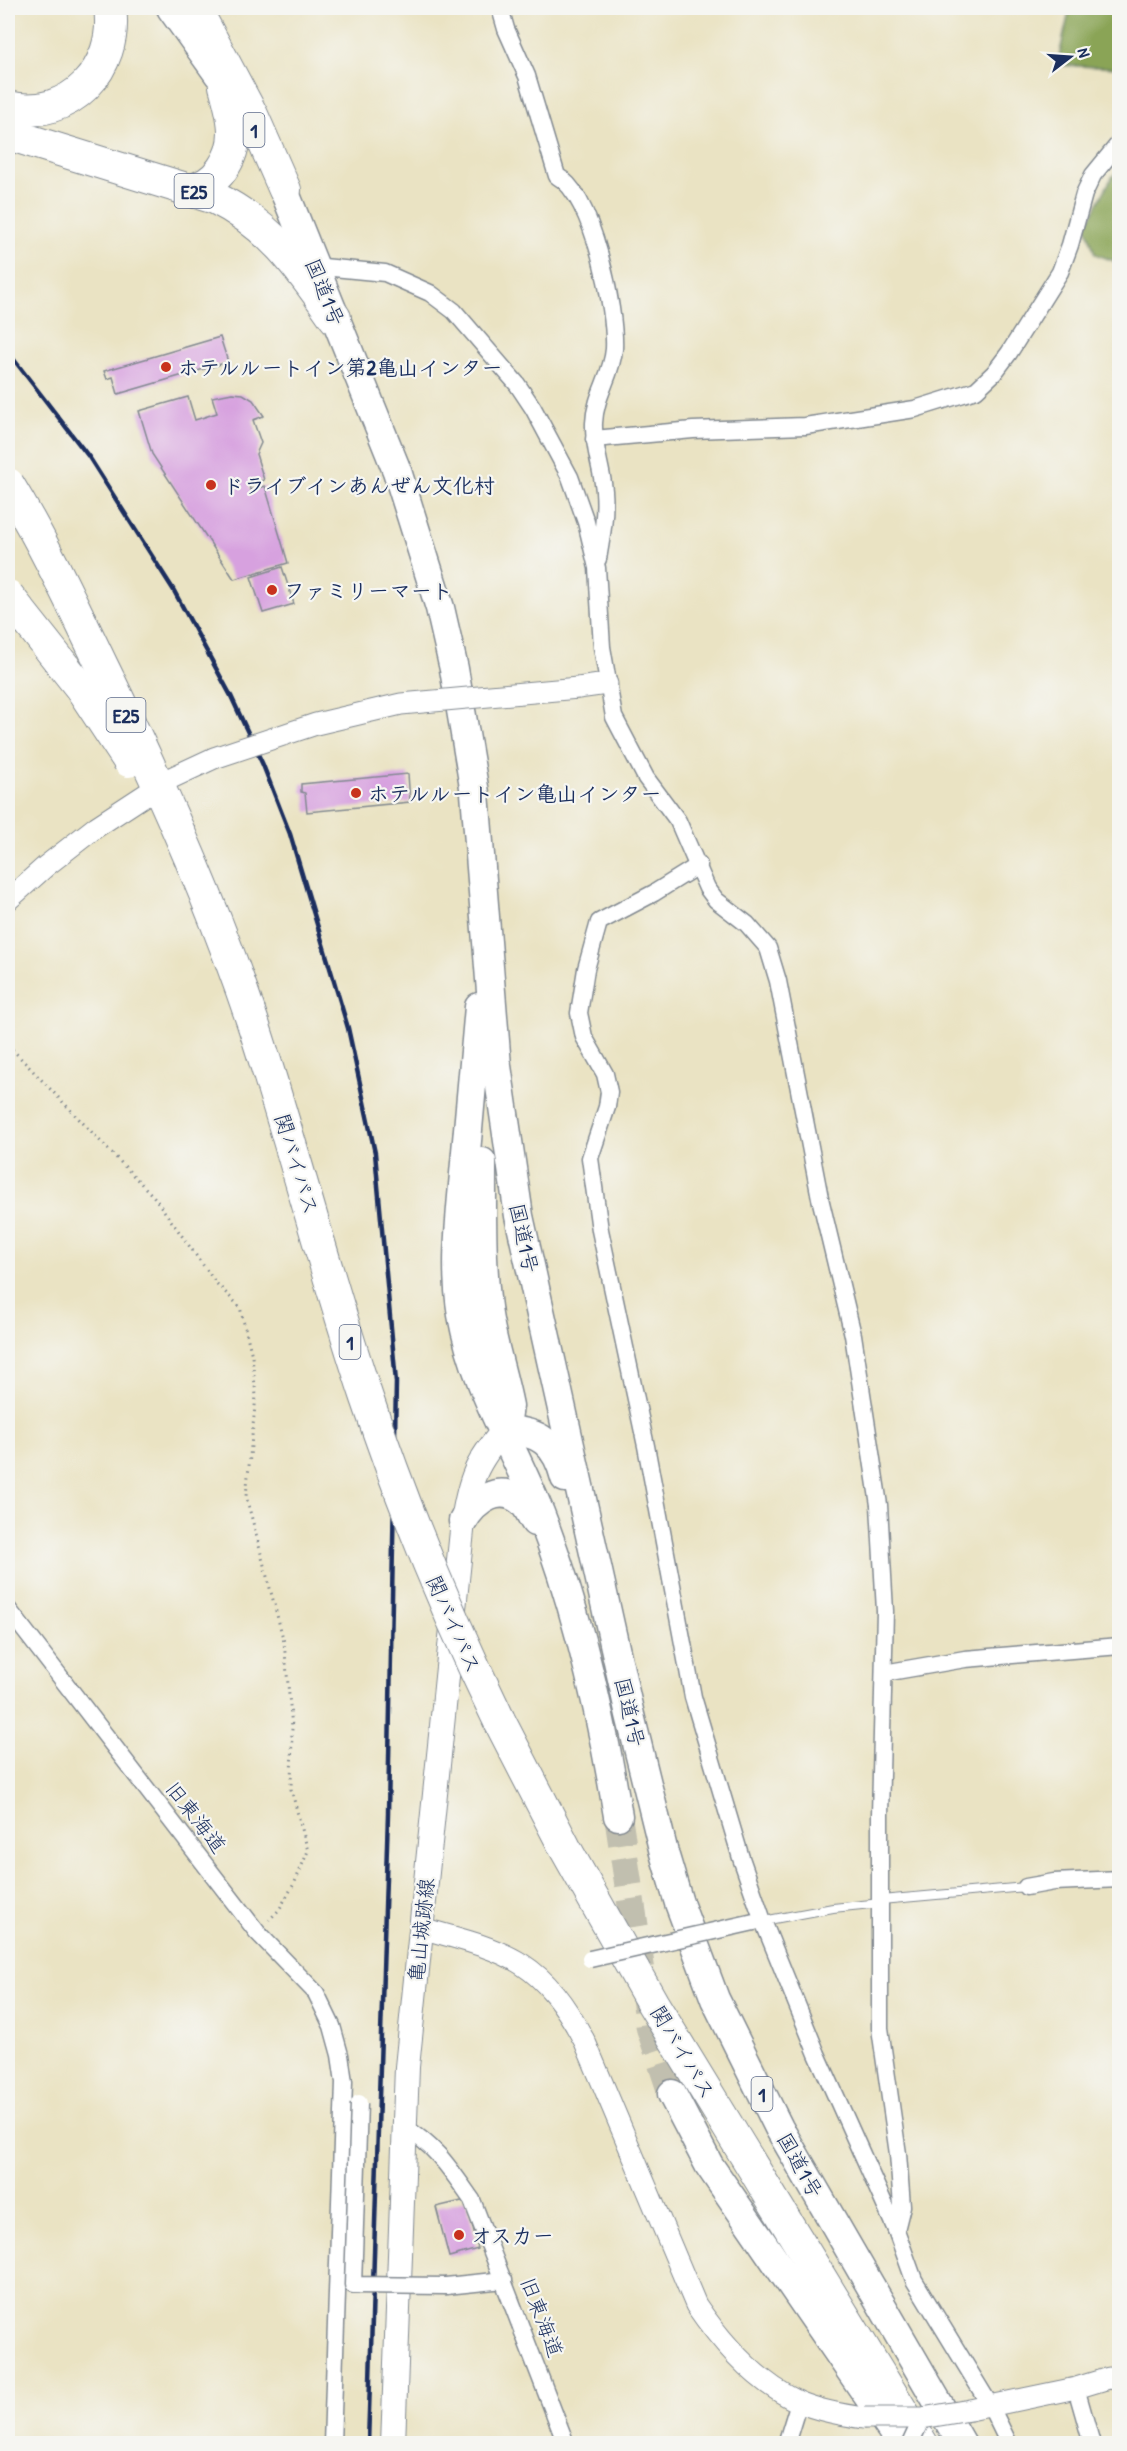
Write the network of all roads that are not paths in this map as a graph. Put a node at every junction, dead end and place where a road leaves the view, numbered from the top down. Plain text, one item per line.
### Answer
1 (110, 8) edge
2 (171, 8) edge
3 (195, 8) edge
4 (500, 8) edge
5 (224, 82) junction
6 (8, 107) edge
7 (8, 134) edge
8 (1119, 142) edge
9 (285, 189) junction
10 (189, 190) junction
11 (313, 266) junction
12 (336, 318) junction
13 (594, 439) junction
14 (8, 484) edge
15 (597, 568) junction
16 (8, 596) edge
17 (606, 684) junction
18 (699, 866) junction
19 (8, 900) edge
20 (484, 918) junction
21 (228, 954) junction
22 (492, 1001) junction
23 (504, 1430) junction
24 (463, 1521) junction
25 (8, 1609) edge
26 (1119, 1646) edge
27 (584, 1647) junction
28 (885, 1673) junction
29 (630, 1714) junction
30 (618, 1816) tunnel mouth
31 (1119, 1880) edge
32 (1026, 1887) joint
33 (881, 1902) junction
34 (759, 1922) junction
35 (421, 1928) junction
36 (590, 1959) dead end
37 (340, 2055) junction
38 (672, 2094) tunnel mouth
39 (404, 2127) junction
40 (896, 2229) junction
41 (800, 2240) junction
42 (504, 2280) junction
43 (1119, 2380) edge
44 (1076, 2388) junction
45 (799, 2402) junction
46 (980, 2408) junction
47 (922, 2431) edge
48 (332, 2444) edge
49 (393, 2444) edge
50 (566, 2444) edge
51 (786, 2444) edge
52 (901, 2444) edge
53 (910, 2444) edge
54 (941, 2444) edge
55 (962, 2444) edge
56 (1009, 2444) edge
57 (1092, 2444) edge

1 - 6 highway
2 - 5 highway, 国道1号 / 1
3 - 9 highway
4 - 13 street
5 - 9 highway, 国道1号 / 1
5 - 10 highway
7 - 10 highway, E25
8 - 13 street
9 - 11 highway, 国道1号 / 1
10 - 12 highway, E25
11 - 12 highway, 国道1号 / 1
11 - 15 street
12 - 20 highway, 国道1号 / 1
13 - 15 street
14 - 21 highway, E25, bridge
15 - 17 street
16 - 21 highway, E25, bridge
17 - 18 street
17 - 19 street, bridge
18 - 28 street
18 - 34 street
20 - 22 highway, 国道1号 / 1
20 - 23 highway, 国道1号 / 1
21 - 41 highway, 関バイパス / 1, bridge
22 - 23 highway
22 - 29 highway, 国道1号 / 1
23 - 24 main road, 亀山城跡線
23 - 27 highway, 国道1号 / 1
23 - 29 highway
24 - 27 highway
24 - 35 main road, 亀山城跡線
25 - 37 street, 旧東海道
26 - 28 street
27 - 30 highway, 国道1号 / 1
28 - 33 street
29 - 55 highway, 国道1号 / 1
31 - 32 street
32 - 33 lane
33 - 34 lane
33 - 40 street
34 - 36 street, bridge
34 - 40 street
35 - 39 main road, 亀山城跡線
35 - 45 street
37 - 42 street, bridge
37 - 48 street
38 - 52 highway
39 - 42 street, 旧東海道
39 - 49 main road, 亀山城跡線
40 - 46 street
41 - 47 highway, 1
41 - 54 highway, 1
42 - 50 street, 旧東海道
43 - 44 street
44 - 46 street
44 - 57 street
45 - 47 street, bridge
45 - 51 street
46 - 47 street, bridge
46 - 56 street
47 - 53 street, bridge

